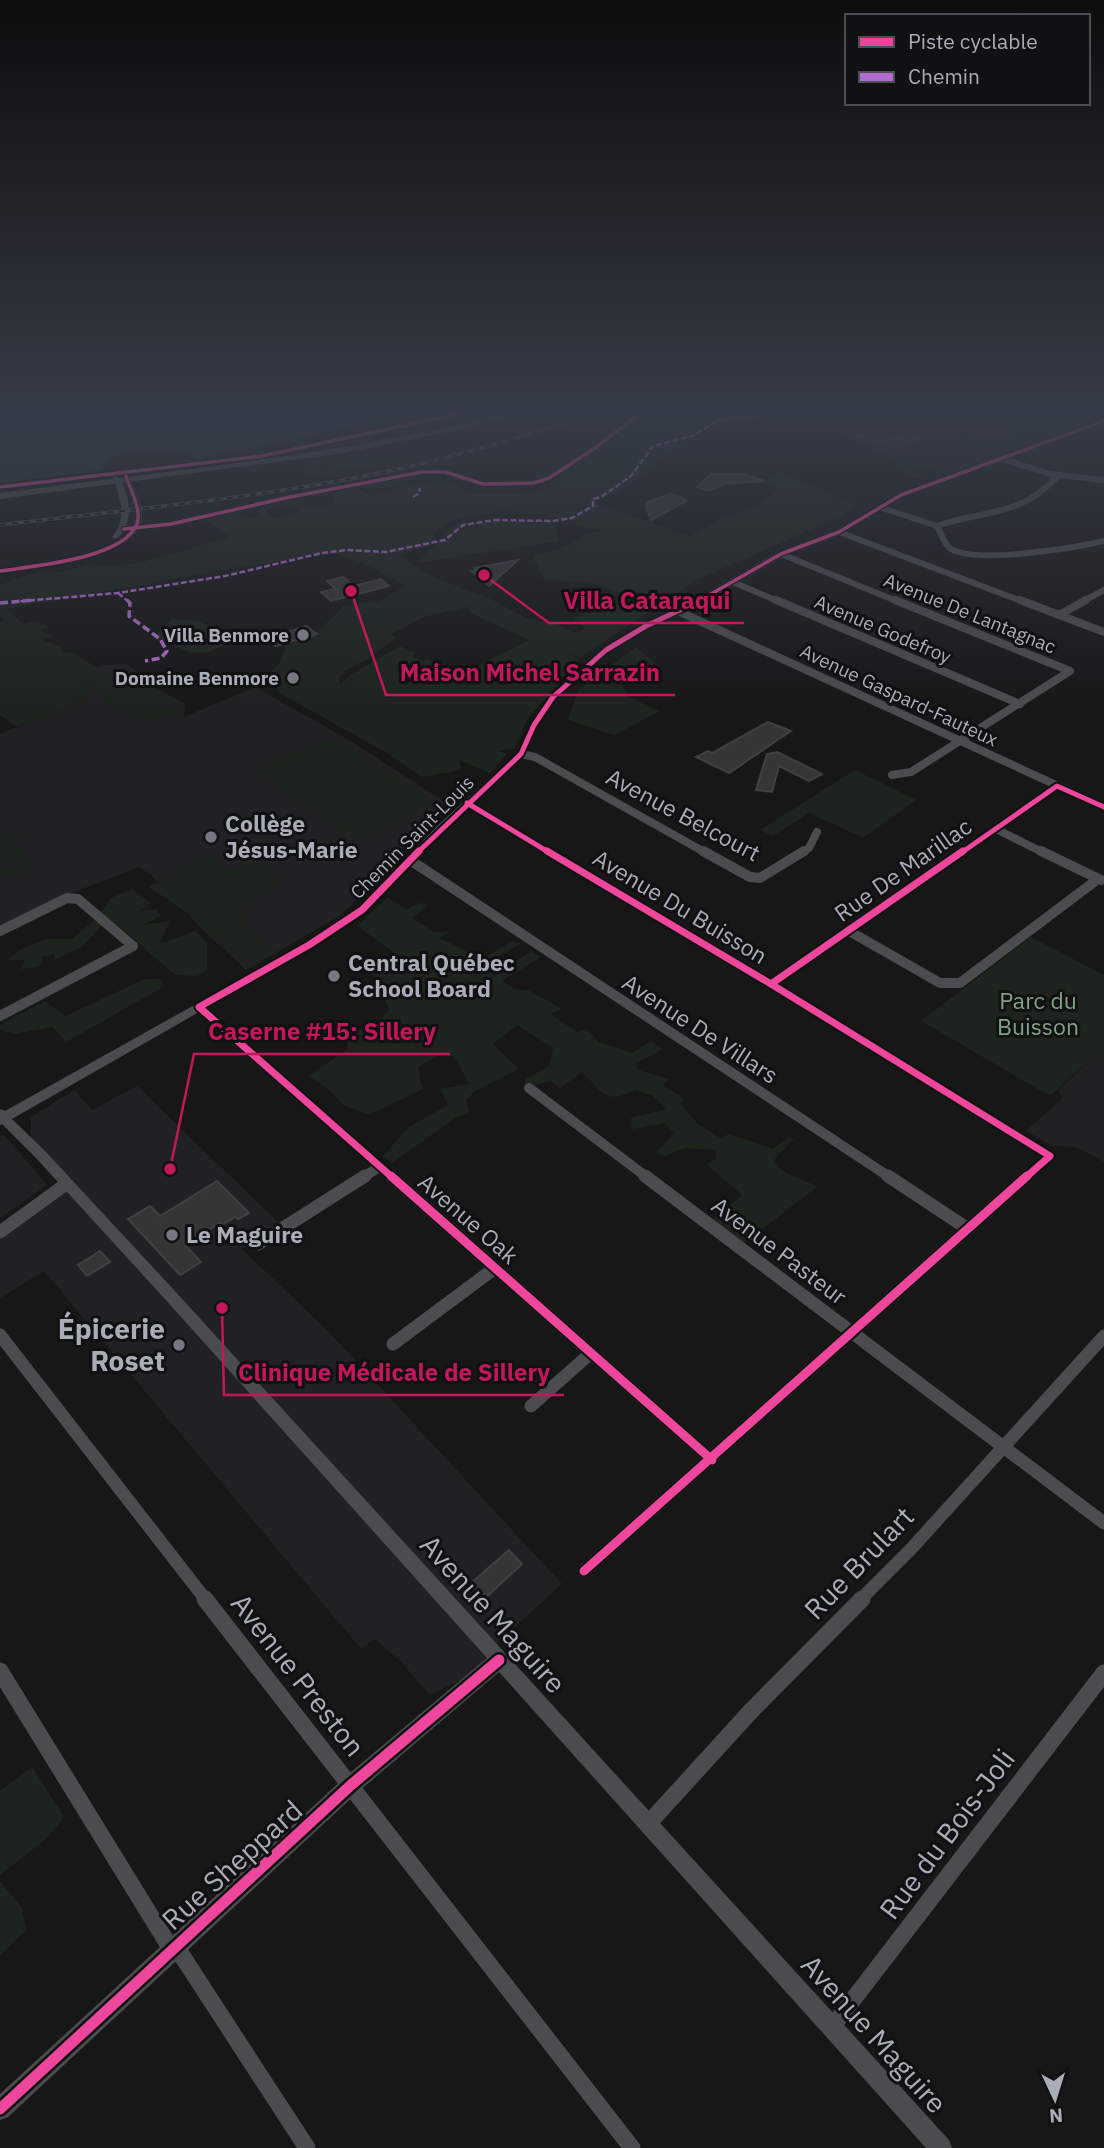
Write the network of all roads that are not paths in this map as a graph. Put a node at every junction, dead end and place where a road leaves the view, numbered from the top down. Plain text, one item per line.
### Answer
1 (126, 508) edge
2 (135, 508) edge
3 (240, 508) edge
4 (883, 508) joint
5 (1013, 508) edge
6 (937, 526) junction
7 (124, 529) junction
8 (134, 529) junction
9 (839, 532) junction
10 (1104, 541) edge
11 (780, 554) junction
12 (82, 556) junction
13 (0, 571) edge
14 (733, 582) junction
15 (1104, 590) edge
16 (680, 612) junction
17 (1059, 615) junction
18 (1104, 632) edge
19 (1020, 704) junction
20 (962, 742) junction
21 (521, 754) junction
22 (892, 775) dead end
23 (1057, 786) junction
24 (467, 803) junction
25 (1104, 807) edge
26 (996, 829) junction
27 (817, 832) dead end
28 (410, 860) junction
29 (1101, 880) edge
30 (0, 931) edge
31 (849, 931) junction
32 (771, 984) junction
33 (199, 1007) junction
34 (0, 1016) edge
35 (529, 1088) dead end
36 (1, 1117) edge
37 (379, 1167) junction
38 (66, 1184) junction
39 (968, 1229) junction
40 (0, 1232) edge
41 (258, 1244) dead end
42 (495, 1268) junction
43 (853, 1334) junction
44 (0, 1335) edge
45 (1104, 1336) edge
46 (393, 1344) dead end
47 (591, 1353) junction
48 (531, 1406) dead end
49 (1003, 1446) junction
50 (712, 1460) junction
51 (1104, 1523) edge
52 (584, 1571) dead end
53 (499, 1660) junction
54 (0, 1671) edge
55 (1104, 1673) edge
56 (351, 1785) junction
57 (648, 1824) junction
58 (173, 1947) junction
59 (832, 2027) junction
60 (0, 2109) edge
61 (307, 2148) edge
62 (632, 2148) edge
63 (941, 2148) edge

1 - 7 street
2 - 8 street
3 - 8 street
4 - 6 street
4 - 9 street, Chemin Saint-Louis
5 - 6 street
6 - 10 street
7 - 8 street
7 - 12 street
8 - 12 street
9 - 11 street, Chemin Saint-Louis
9 - 17 street
11 - 14 street, Chemin Saint-Louis
11 - 19 street, Avenue De Lantagnac
12 - 13 street
14 - 16 street, Chemin Saint-Louis
14 - 19 street, Avenue Godefroy
15 - 17 street
16 - 20 street, Avenue Gaspard-Fauteux
16 - 21 street, Chemin Saint-Louis
17 - 18 street
19 - 20 street
20 - 22 street
20 - 23 street, Avenue Gaspard-Fauteux
21 - 24 street, Chemin Saint-Louis
21 - 27 street, Avenue Belcourt
23 - 25 street, Avenue Gaspard-Fauteux
23 - 26 street, Rue De Marillac
24 - 28 street, Chemin Saint-Louis
24 - 32 street, Avenue Du Buisson
26 - 29 street
26 - 31 street, Rue De Marillac
28 - 33 street, Chemin Saint-Louis
28 - 39 street, Avenue De Villars
29 - 31 street
30 - 34 street
31 - 32 street, Rue De Marillac
32 - 39 street, Avenue Du Buisson
33 - 36 street, Chemin Saint-Louis
33 - 37 street, Avenue Oak
35 - 43 street, Avenue Pasteur
36 - 38 street, Avenue Maguire
37 - 41 street
37 - 42 street, Avenue Oak
38 - 40 street
38 - 53 street, Avenue Maguire
39 - 43 street
42 - 46 street
42 - 47 street, Avenue Oak
43 - 49 street, Avenue Pasteur
43 - 50 street
44 - 56 street, Avenue Preston
45 - 49 street, Rue Brulart
47 - 48 street
47 - 50 street, Avenue Oak
49 - 51 street, Avenue Pasteur
49 - 57 street, Rue Brulart
50 - 52 street
53 - 56 street, Rue Sheppard
53 - 57 street, Avenue Maguire
54 - 58 street
55 - 59 street, Rue du Bois-Joli
56 - 58 street, Rue Sheppard
56 - 62 street, Avenue Preston
57 - 59 street, Avenue Maguire
58 - 60 street, Rue Sheppard
58 - 61 street
59 - 63 street, Avenue Maguire

